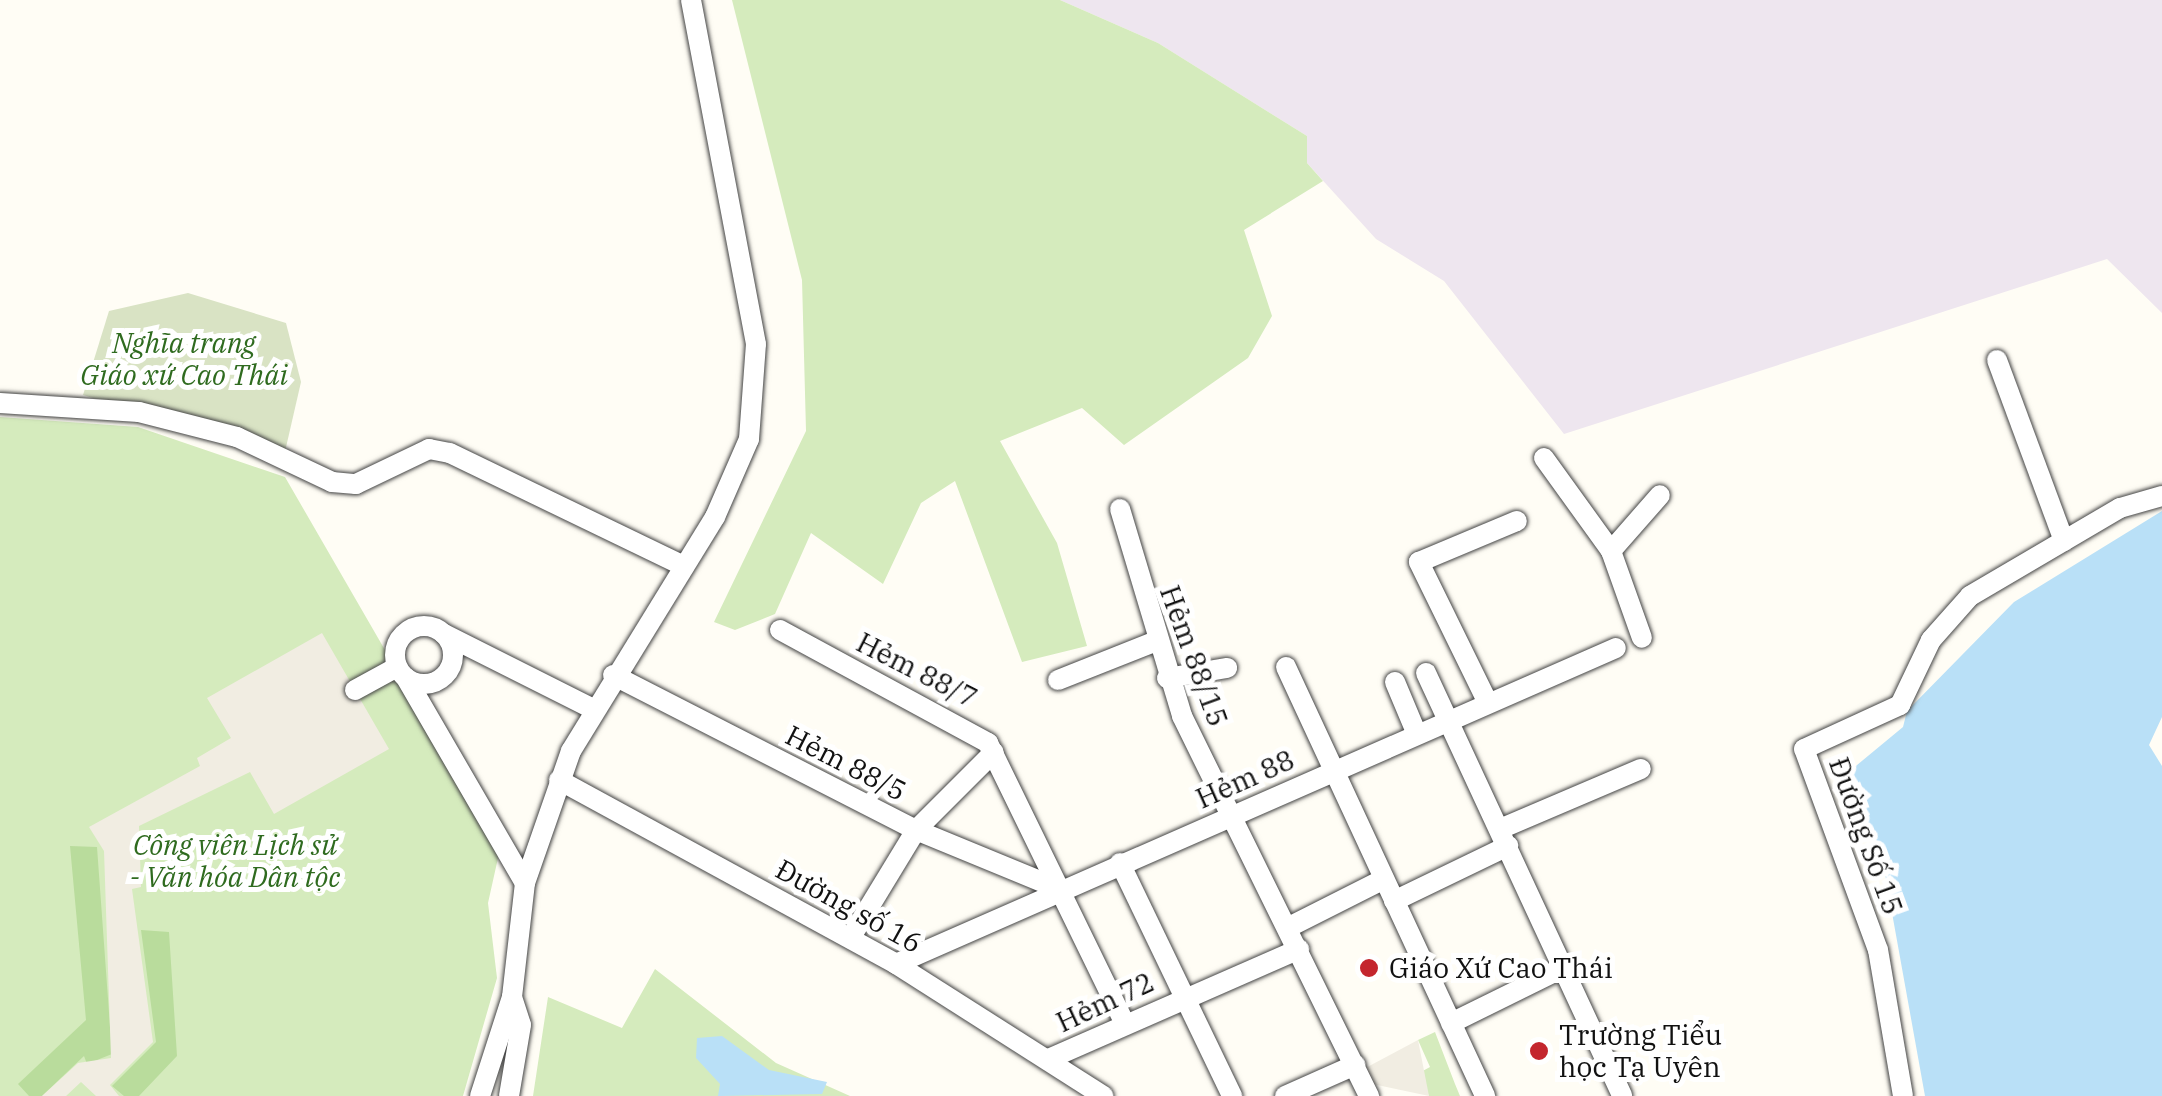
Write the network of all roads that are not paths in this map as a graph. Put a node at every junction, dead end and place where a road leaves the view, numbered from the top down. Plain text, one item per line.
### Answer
1 (691, 0) edge
2 (1997, 360) dead end
3 (0, 403) edge
4 (1544, 458) dead end
5 (1660, 495) dead end
6 (2162, 496) edge
7 (1120, 509) dead end
8 (1517, 521) dead end
9 (2064, 541) junction
10 (1611, 551) junction
11 (684, 566) junction
12 (780, 630) dead end
13 (444, 634) junction
14 (1642, 638) dead end
15 (1154, 642) junction
16 (1616, 648) dead end
17 (1286, 667) dead end
18 (1227, 668) dead end
19 (402, 672) junction
20 (1426, 673) dead end
21 (613, 675) junction
22 (1167, 678) junction
23 (1058, 680) dead end
24 (1395, 682) dead end
25 (355, 690) dead end
26 (1486, 701) junction
27 (594, 708) junction
28 (1449, 718) junction
29 (1416, 732) junction
30 (994, 752) junction
31 (1641, 769) dead end
32 (1331, 771) junction
33 (560, 780) junction
34 (1232, 815) junction
35 (916, 830) junction
36 (1504, 838) junction
37 (1120, 863) junction
38 (1384, 879) junction
39 (525, 884) junction
40 (1059, 889) junction
41 (1394, 901) junction
42 (1288, 926) junction
43 (851, 937) junction
44 (1299, 948) junction
45 (896, 964) junction
46 (1564, 968) junction
47 (1183, 996) junction
48 (512, 997) junction
49 (1124, 1022) junction
50 (1451, 1023) junction
51 (1051, 1058) junction
52 (1355, 1065) junction
53 (1618, 1095) edge
54 (480, 1096) edge
55 (509, 1096) edge
56 (1103, 1096) edge
57 (1232, 1096) edge
58 (1285, 1096) edge
59 (1369, 1096) edge
60 (1485, 1096) edge
61 (1903, 1096) edge

1 - 11 street
2 - 9 street
3 - 11 street
4 - 10 street
5 - 10 street
6 - 9 street, Đường Số 15
7 - 15 street, Hẻm 88/15
8 - 26 street
9 - 61 street, Đường Số 15
10 - 14 street
11 - 21 street
12 - 30 street, Hẻm 88/7
13 - 19 street
13 - 19 street
13 - 27 street
15 - 22 street, Hẻm 88/15
15 - 23 street
16 - 26 street, Hẻm 88
17 - 32 street
18 - 22 street
19 - 25 street
19 - 39 street
20 - 28 street
21 - 27 street
21 - 35 street, Hẻm 88/5
22 - 34 street, Hẻm 88/15
24 - 29 street
26 - 28 street, Hẻm 88
27 - 33 street
28 - 29 street, Hẻm 88
28 - 36 street
29 - 32 street, Hẻm 88
30 - 35 street
30 - 40 street, Hẻm 88/7
31 - 36 street
32 - 34 street, Hẻm 88
32 - 38 street
33 - 39 street
33 - 43 street, Đường số 16
34 - 37 street, Hẻm 88
34 - 42 street, Hẻm 88/15
35 - 40 street, Hẻm 88/5
35 - 43 street
36 - 41 street
36 - 46 street
37 - 40 street, Hẻm 88
37 - 47 street
38 - 41 street
38 - 42 street
39 - 48 street
40 - 45 street, Hẻm 88
40 - 49 street, Hẻm 88/7
41 - 50 street
42 - 44 street, Hẻm 88/15
43 - 45 street, Đường số 16
44 - 47 street, Hẻm 72
44 - 52 street, Hẻm 88/15
45 - 51 street, Đường số 16
46 - 50 street
46 - 53 street
47 - 49 street, Hẻm 72
47 - 57 street
48 - 54 street
48 - 55 street
49 - 51 street, Hẻm 72
50 - 60 street
51 - 56 street, Đường số 16
52 - 58 street
52 - 59 street, Hẻm 88/15

